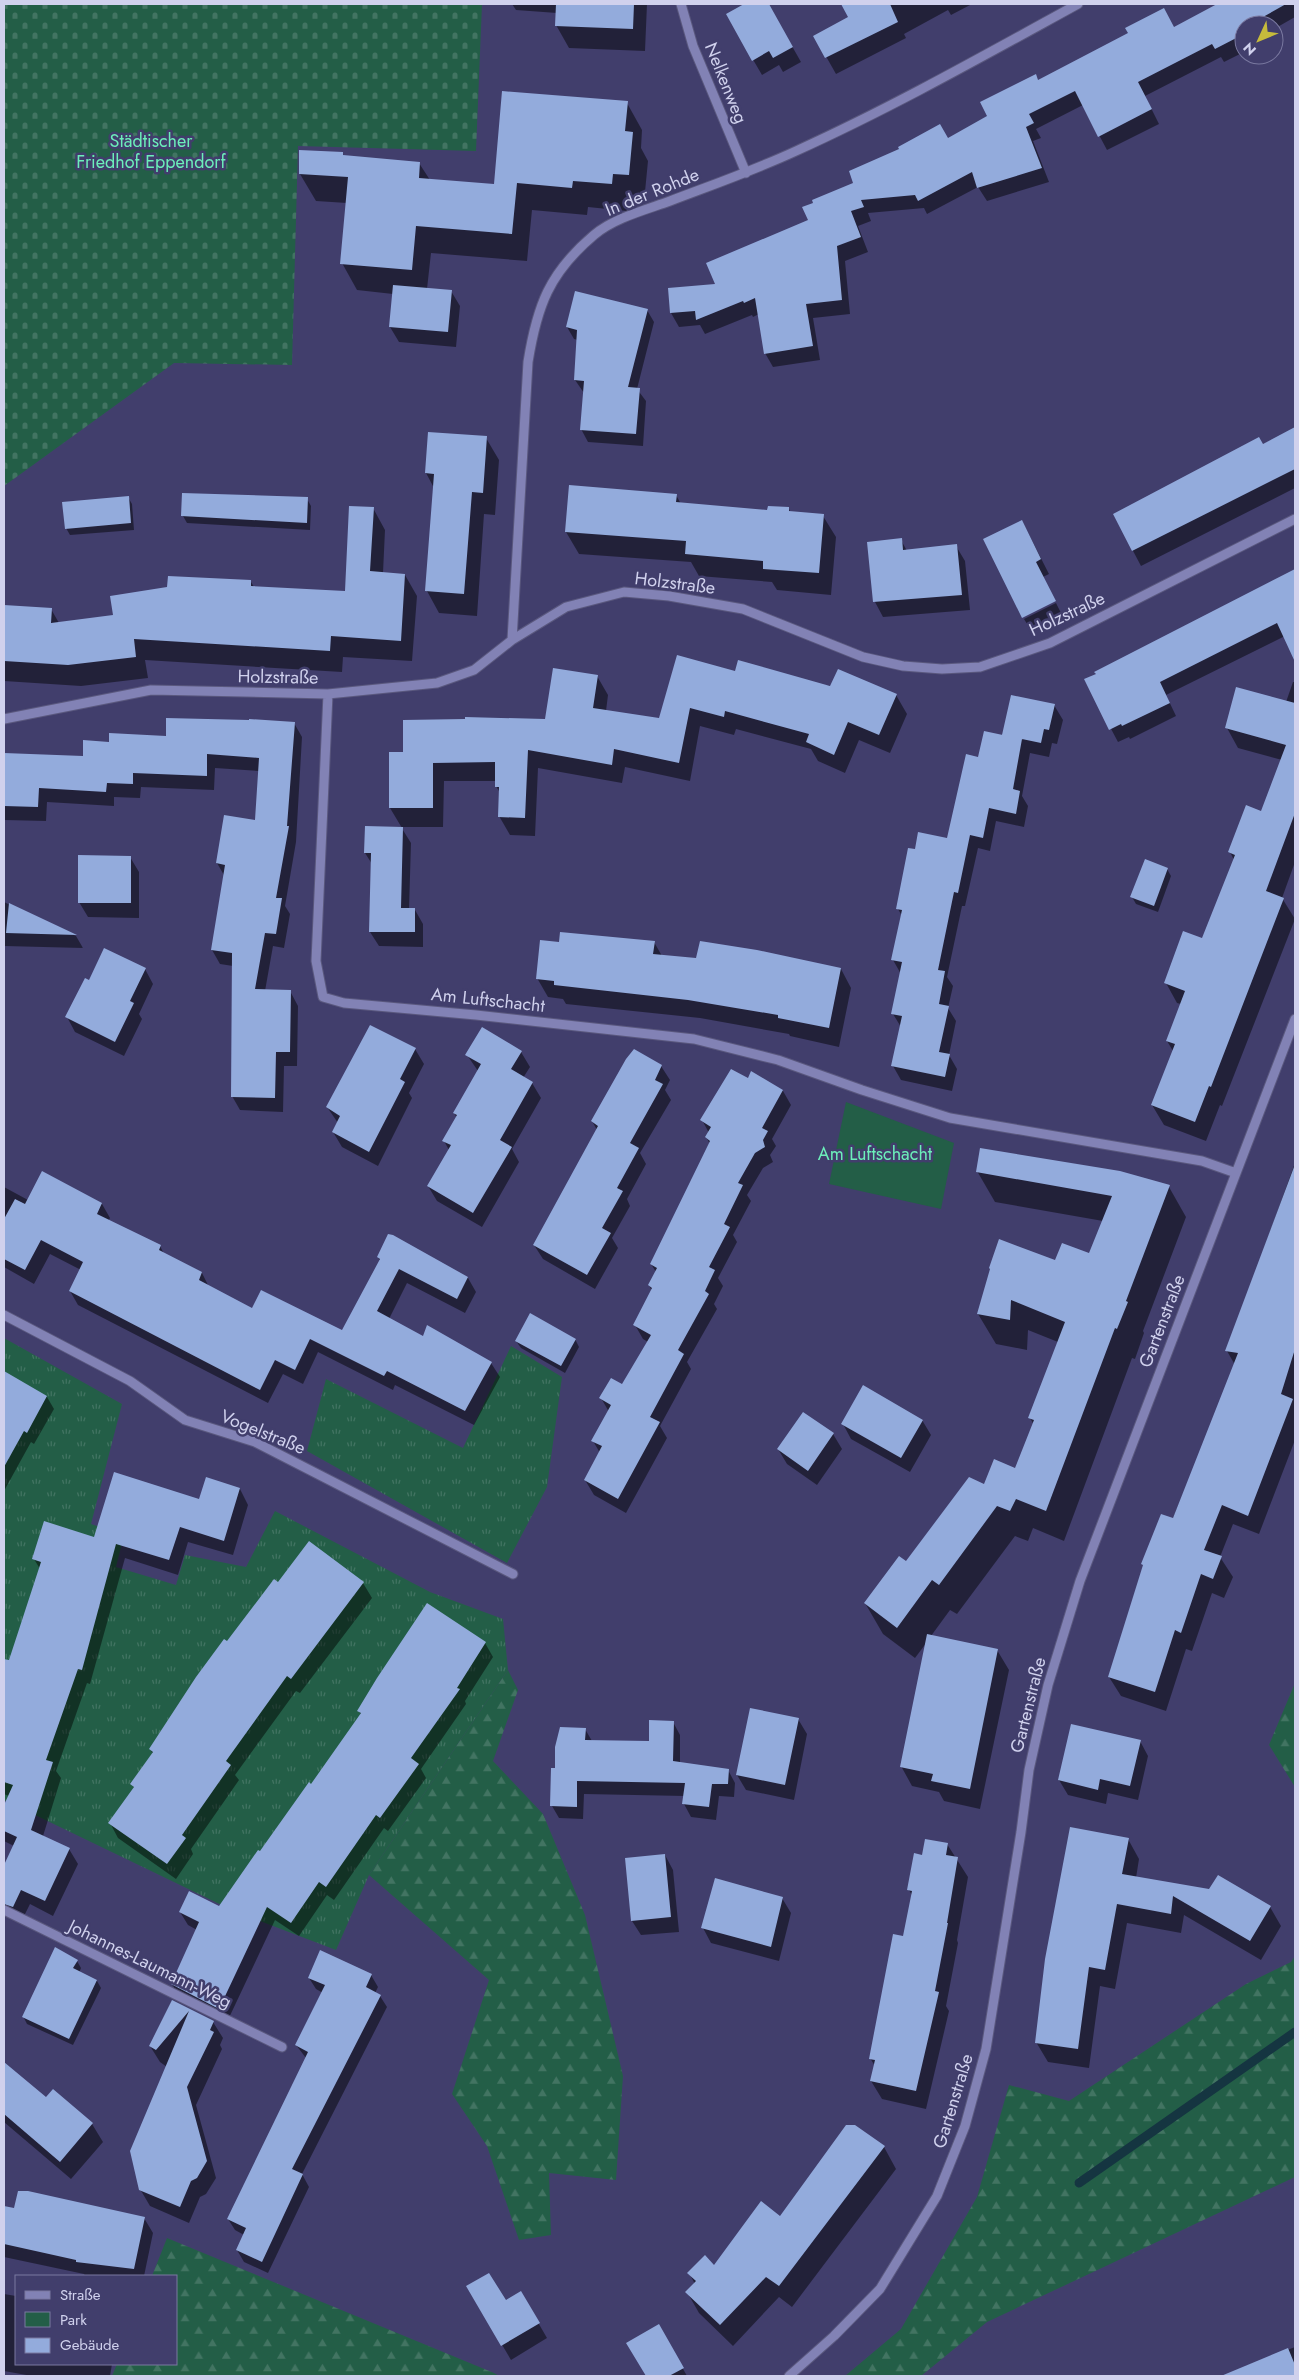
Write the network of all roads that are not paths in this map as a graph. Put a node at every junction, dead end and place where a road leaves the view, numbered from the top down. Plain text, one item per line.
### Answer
1 (681, 4) edge
2 (1078, 4) edge
3 (746, 173) junction
4 (1295, 519) edge
5 (512, 640) junction
6 (328, 694) junction
7 (4, 719) edge
8 (1295, 1019) edge
9 (1236, 1173) junction
10 (4, 1315) edge
11 (513, 1574) dead end
12 (4, 1910) edge
13 (282, 2047) dead end
14 (789, 2376) edge

1 - 3 street, Nelkenweg
2 - 3 street, In der Rohde
3 - 5 street, In der Rohde
4 - 5 street, Holzstraße
5 - 6 street, Holzstraße
6 - 7 street, Holzstraße
6 - 9 street, Am Luftschacht
8 - 9 street, Gartenstraße
9 - 14 street, Gartenstraße
10 - 11 street, Vogelstraße
12 - 13 street, Johannes-Laumann-Weg

